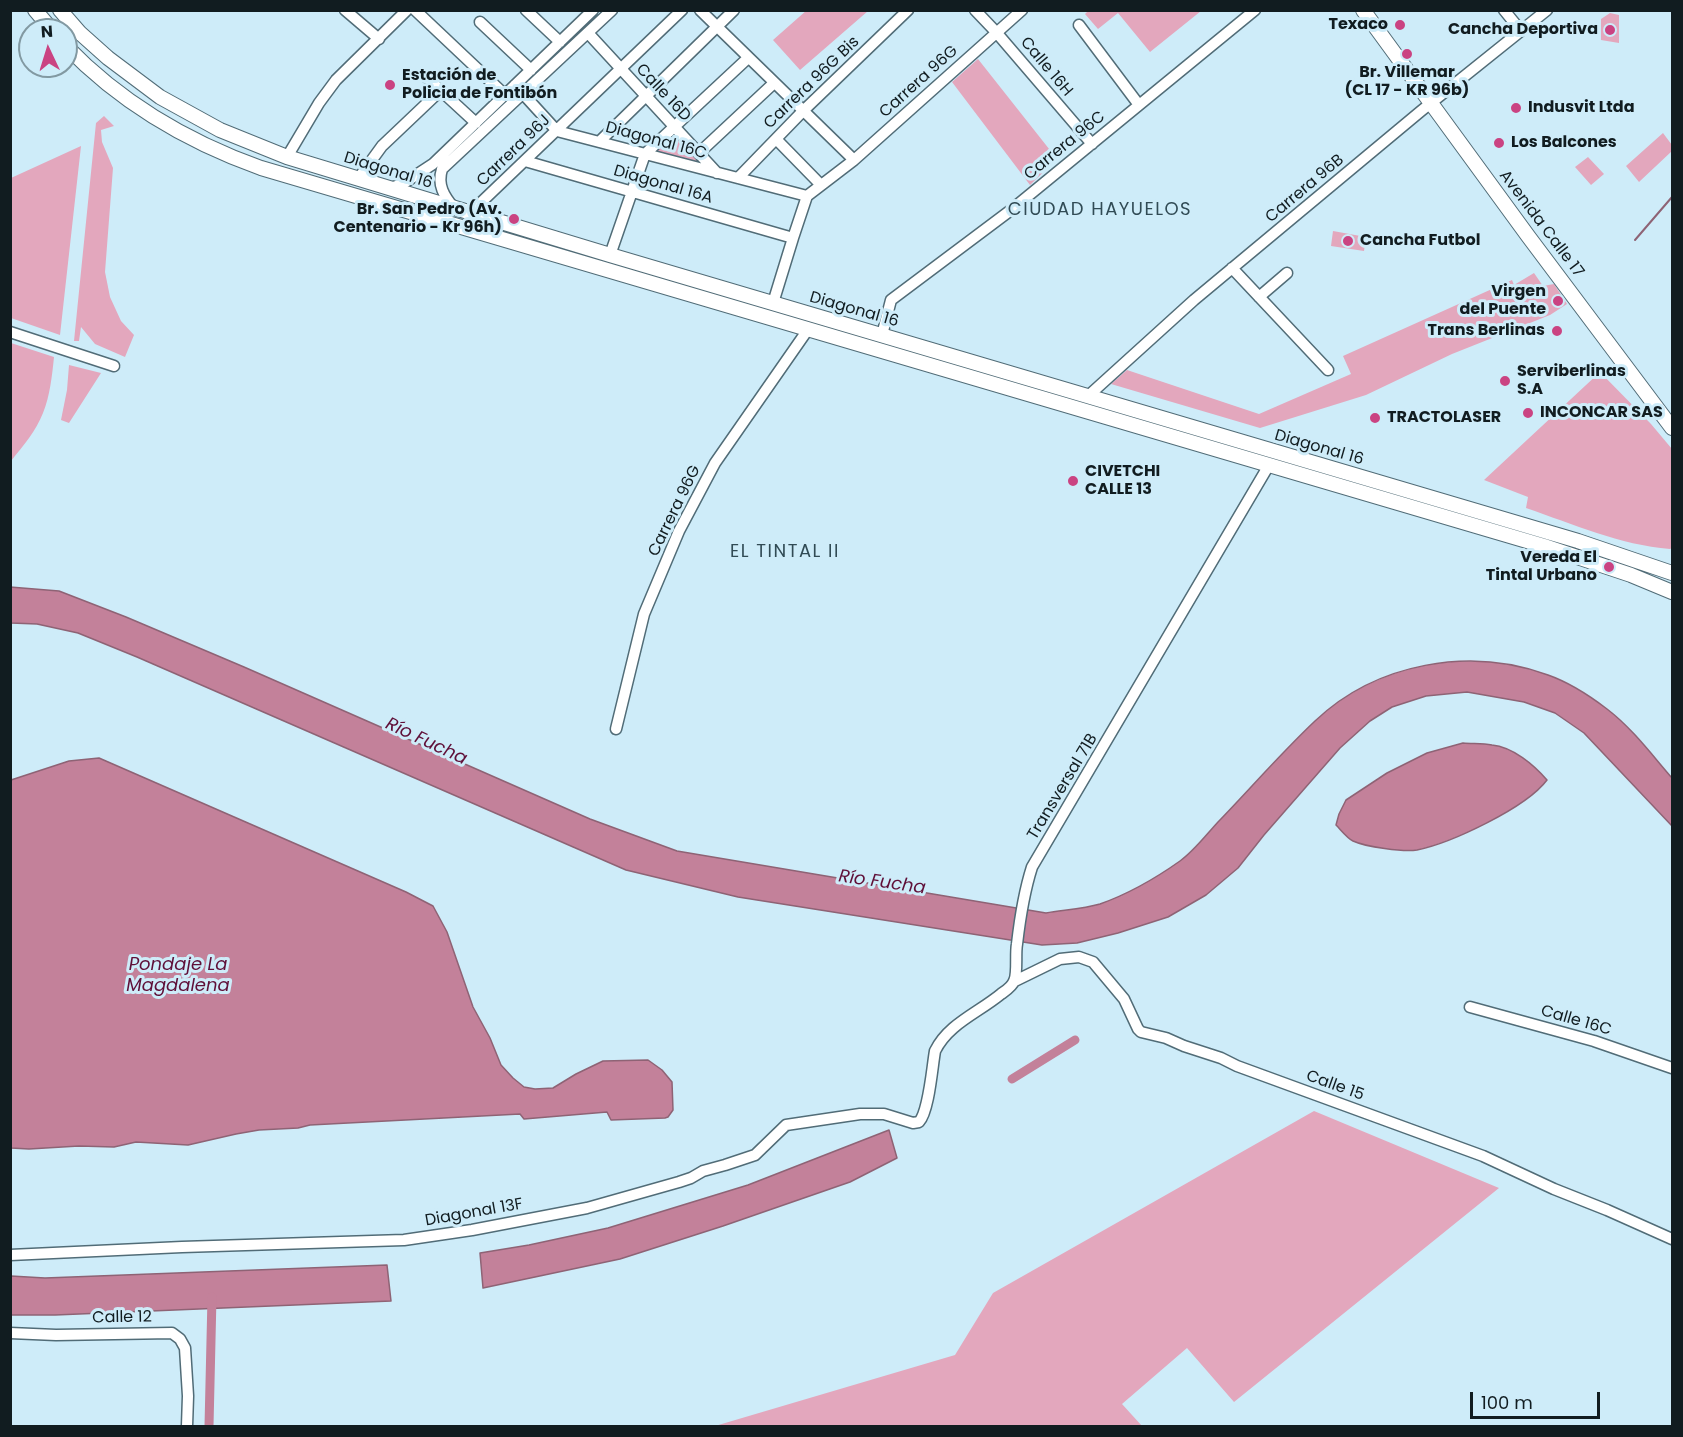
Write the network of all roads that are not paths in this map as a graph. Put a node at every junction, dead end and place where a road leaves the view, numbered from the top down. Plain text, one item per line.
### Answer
1 (60, 10) edge
2 (345, 10) edge
3 (407, 10) edge
4 (415, 10) edge
5 (526, 10) edge
6 (612, 10) edge
7 (682, 10) edge
8 (700, 10) edge
9 (734, 10) edge
10 (908, 10) edge
11 (975, 10) edge
12 (1022, 10) edge
13 (1256, 10) edge
14 (1363, 10) edge
15 (1504, 10) edge
16 (1547, 10) edge
17 (589, 12) edge
18 (480, 22) dead end
19 (1079, 25) dead end
20 (717, 27) junction
21 (1521, 31) junction
22 (996, 32) junction
23 (588, 33) junction
24 (379, 39) junction
25 (560, 42) junction
26 (78, 57) edge
27 (748, 58) junction
28 (621, 69) junction
29 (531, 70) junction
30 (424, 75) dead end
31 (774, 83) junction
32 (519, 89) junction
33 (441, 90) junction
34 (505, 95) junction
35 (646, 96) junction
36 (1431, 103) junction
37 (1139, 105) junction
38 (803, 111) junction
39 (476, 123) junction
40 (674, 127) junction
41 (557, 130) junction
42 (776, 139) junction
43 (599, 142) junction
44 (1092, 144) junction
45 (699, 153) junction
46 (645, 154) junction
47 (287, 158) junction
48 (854, 160) junction
49 (525, 161) junction
50 (717, 173) junction
51 (738, 178) junction
52 (357, 179) junction
53 (821, 185) junction
54 (389, 189) junction
55 (632, 192) junction
56 (807, 196) junction
57 (454, 208) junction
58 (470, 213) junction
59 (793, 238) junction
60 (610, 255) junction
61 (1232, 268) junction
62 (1287, 273) dead end
63 (1259, 297) junction
64 (773, 303) junction
65 (809, 328) junction
66 (10, 332) edge
67 (882, 335) junction
68 (114, 366) dead end
69 (1328, 370) dead end
70 (1087, 397) junction
71 (1672, 428) edge
72 (1269, 465) junction
73 (1672, 573) edge
74 (1672, 592) edge
75 (616, 729) dead end
76 (1015, 981) junction
77 (1470, 1007) dead end
78 (1672, 1068) edge
79 (1672, 1239) edge
80 (10, 1255) edge
81 (10, 1333) edge
82 (187, 1426) edge

1 - 47 main road, Diagonal 16
2 - 24 street
3 - 24 street
4 - 34 street
5 - 25 street
6 - 23 street
7 - 28 street, Carrera 96J
8 - 20 street
9 - 20 street
10 - 38 street, Carrera 96G Bis
11 - 22 street, Calle 16H
12 - 22 street, Carrera 96G
13 - 37 street, Carrera 96C
14 - 36 main road, Avenida Calle 17
15 - 21 street
16 - 21 street, Carrera 96B
17 - 25 street
18 - 29 street
19 - 37 street
20 - 27 street
20 - 35 street
21 - 36 street, Carrera 96B
22 - 44 street, Calle 16H
22 - 48 street, Carrera 96G
23 - 28 street, Calle 16D
23 - 32 street
24 - 47 street
25 - 29 street
26 - 65 main road, Diagonal 16
27 - 31 street
27 - 40 street
28 - 35 street, Calle 16D
28 - 41 street, Carrera 96J
29 - 32 street
30 - 33 street
31 - 38 street
31 - 45 street
32 - 34 street
32 - 41 street
32 - 57 street
33 - 39 street
33 - 52 street
34 - 39 street
35 - 40 street, Calle 16D
35 - 43 street
36 - 61 street, Carrera 96B
36 - 71 main road, Avenida Calle 17
37 - 44 street, Carrera 96C
38 - 42 street, Carrera 96G Bis
38 - 48 street
39 - 54 street
40 - 45 street, Calle 16D
40 - 46 street
41 - 43 street, Diagonal 16C
41 - 49 street, Carrera 96J
42 - 51 street, Carrera 96G Bis
42 - 53 street
43 - 46 street, Diagonal 16C
44 - 67 street, Carrera 96C
45 - 50 street, Calle 16D
46 - 50 street, Diagonal 16C
46 - 55 street
47 - 52 main road, Diagonal 16
48 - 53 street, Carrera 96G
49 - 55 street, Diagonal 16A
49 - 58 street, Carrera 96J
50 - 51 street, Diagonal 16C
51 - 56 street, Diagonal 16C
52 - 54 main road, Diagonal 16
53 - 56 street, Carrera 96G
54 - 57 main road, Diagonal 16
55 - 59 street, Diagonal 16A
55 - 60 street
56 - 59 street
57 - 58 main road, Diagonal 16
58 - 60 main road, Diagonal 16
59 - 64 street
60 - 64 main road, Diagonal 16
61 - 63 street
61 - 70 street, Carrera 96B
62 - 63 street
63 - 69 street
64 - 67 main road, Diagonal 16
65 - 72 main road, Diagonal 16
65 - 75 street, Carrera 96G
66 - 68 street
67 - 70 main road, Diagonal 16
70 - 73 main road, Diagonal 16
72 - 74 main road, Diagonal 16
72 - 76 street, Transversal 71B
76 - 79 street, Calle 15
76 - 80 street, Diagonal 13F
77 - 78 street, Calle 16C
81 - 82 street, Calle 12

